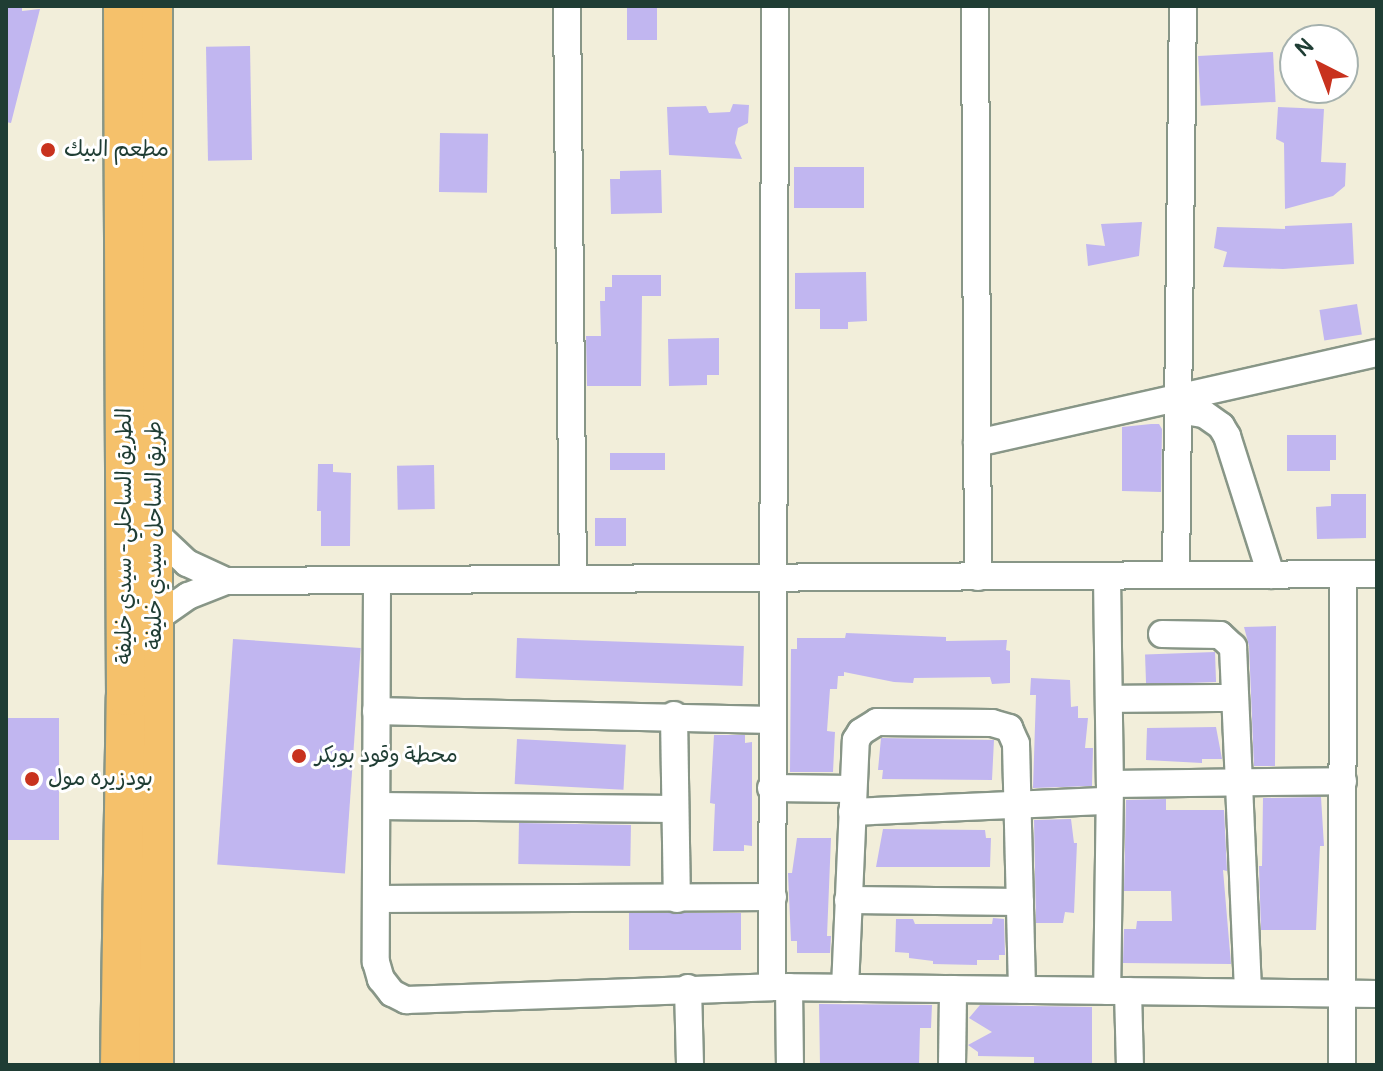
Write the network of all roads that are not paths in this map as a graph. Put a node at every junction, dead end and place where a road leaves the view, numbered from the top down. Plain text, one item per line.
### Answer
1 (123, 6) edge
2 (153, 6) edge
3 (567, 6) edge
4 (775, 6) edge
5 (975, 6) edge
6 (1183, 6) edge
7 (1377, 353) edge
8 (1178, 404) junction
9 (977, 443) junction
10 (155, 533) junction
11 (1343, 574) junction
12 (1377, 574) edge
13 (1176, 575) junction
14 (1271, 575) junction
15 (1107, 576) junction
16 (978, 577) junction
17 (573, 579) junction
18 (775, 580) junction
19 (226, 581) junction
20 (377, 581) junction
21 (155, 619) junction
22 (1162, 634) dead end
23 (1235, 698) junction
24 (1109, 699) junction
25 (376, 711) junction
26 (674, 715) junction
27 (771, 720) junction
28 (1343, 781) junction
29 (1237, 782) junction
30 (771, 788) junction
31 (1110, 793) junction
32 (852, 800) junction
33 (1019, 805) junction
34 (377, 806) junction
35 (675, 809) junction
36 (773, 897) junction
37 (376, 899) junction
38 (677, 899) junction
39 (848, 900) junction
40 (1020, 902) junction
41 (781, 987) junction
42 (688, 988) junction
43 (845, 988) junction
44 (953, 989) junction
45 (1022, 990) junction
46 (1118, 991) junction
47 (1248, 991) junction
48 (1342, 993) junction
49 (1377, 994) edge
50 (120, 1065) edge
51 (154, 1065) edge
52 (690, 1065) edge
53 (790, 1065) edge
54 (952, 1065) edge
55 (1130, 1065) edge
56 (1342, 1065) edge

1 - 50 highway, الطريق الساحلي- سيدي خليفة
2 - 10 highway, طريق الساحل سيدي خليفة
3 - 17 street
4 - 18 street
5 - 9 street
6 - 8 street
7 - 8 street
8 - 9 street
8 - 13 street
8 - 14 street
9 - 16 street
10 - 19 street
10 - 21 highway, طريق الساحل سيدي خليفة
11 - 12 street
11 - 14 street
11 - 28 street
13 - 14 street
13 - 15 street
15 - 16 street
15 - 24 street
16 - 18 street
17 - 18 street
17 - 20 street
18 - 27 street
19 - 20 street
19 - 21 street
20 - 25 street
21 - 51 highway, طريق الساحل سيدي خليفة
22 - 23 street
23 - 24 street
23 - 29 street
24 - 31 street
25 - 26 street
25 - 34 street
26 - 27 street
26 - 35 street
27 - 30 street
28 - 29 street
28 - 48 street
29 - 31 street
29 - 47 street
30 - 32 street
30 - 36 street
31 - 33 street
31 - 46 street
32 - 33 street
32 - 33 street
32 - 39 street
33 - 40 street
34 - 35 street
34 - 37 street
35 - 38 street
36 - 38 street
36 - 41 street
37 - 38 street
37 - 42 street
39 - 40 street
39 - 43 street
40 - 45 street
41 - 42 street
41 - 43 street
41 - 53 street
42 - 52 street
43 - 44 street
44 - 45 street
44 - 54 street
45 - 46 street
46 - 47 street
46 - 55 street
47 - 48 street
48 - 49 street
48 - 56 street

